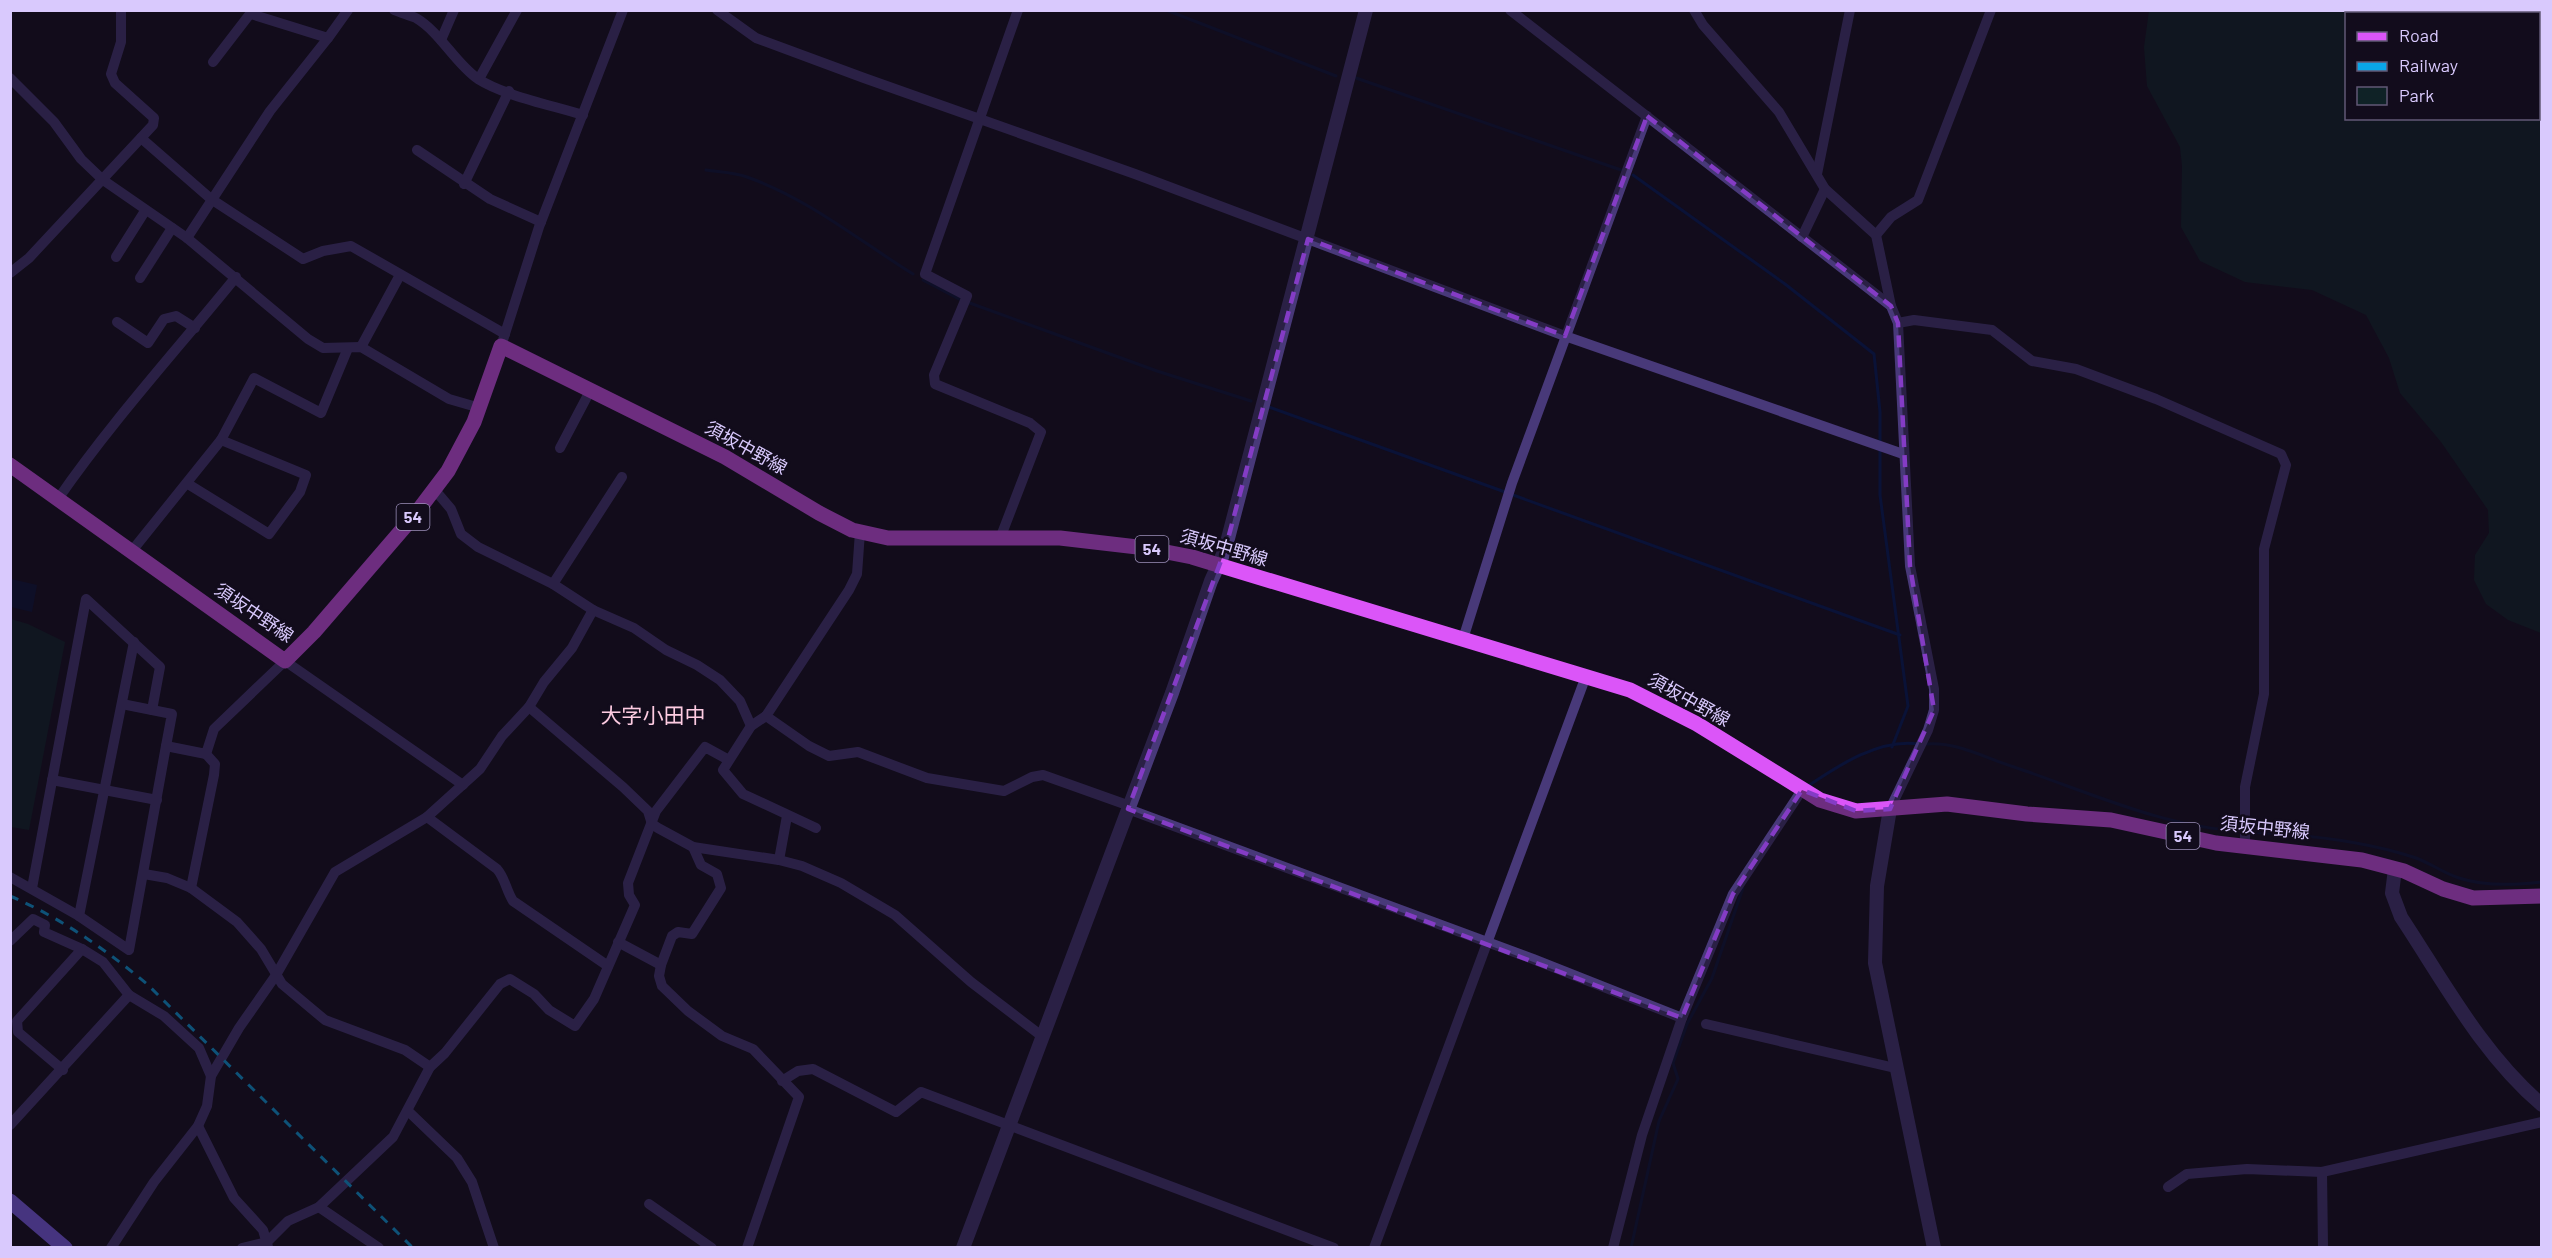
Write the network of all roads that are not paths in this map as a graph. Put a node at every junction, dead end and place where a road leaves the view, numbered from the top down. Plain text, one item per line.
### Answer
1 (121, 10) edge
2 (348, 10) edge
3 (394, 10) edge
4 (454, 10) edge
5 (517, 10) edge
6 (623, 10) edge
7 (717, 10) edge
8 (1018, 10) edge
9 (1366, 10) edge
10 (1694, 10) edge
11 (1850, 10) edge
12 (1991, 10) edge
13 (252, 12) edge
14 (1514, 12) edge
15 (328, 38) junction
16 (441, 40) junction
17 (213, 62) dead end
18 (10, 78) edge
19 (479, 79) junction
20 (509, 91) junction
21 (583, 115) junction
22 (1647, 116) junction
23 (978, 119) junction
24 (141, 138) junction
25 (417, 150) dead end
26 (1817, 174) junction
27 (104, 180) junction
28 (464, 184) junction
29 (1825, 189) junction
30 (211, 198) junction
31 (145, 211) junction
32 (541, 222) junction
33 (172, 228) junction
34 (1876, 235) junction
35 (1802, 237) junction
36 (188, 238) junction
37 (1308, 239) junction
38 (116, 257) dead end
39 (10, 273) edge
40 (400, 275) junction
41 (236, 277) junction
42 (140, 278) dead end
43 (1891, 306) junction
44 (117, 322) dead end
45 (1898, 323) junction
46 (195, 328) junction
47 (1565, 336) junction
48 (503, 340) junction
49 (361, 347) junction
50 (348, 348) junction
51 (590, 391) junction
52 (480, 408) junction
53 (221, 440) junction
54 (560, 448) dead end
55 (1904, 454) junction
56 (10, 465) edge
57 (622, 477) dead end
58 (188, 484) junction
59 (434, 489) junction
60 (58, 499) junction
61 (860, 532) junction
62 (1000, 536) junction
63 (131, 552) junction
64 (1218, 565) junction
65 (553, 584) junction
66 (593, 610) junction
67 (1463, 639) junction
68 (134, 642) junction
69 (285, 661) junction
70 (1586, 676) junction
71 (122, 704) junction
72 (529, 707) junction
73 (152, 710) junction
74 (766, 716) junction
75 (751, 726) junction
76 (166, 746) junction
77 (206, 754) junction
78 (727, 759) junction
79 (52, 780) junction
80 (463, 785) junction
81 (103, 790) junction
82 (1802, 790) junction
83 (157, 800) junction
84 (1129, 808) junction
85 (1890, 809) junction
86 (787, 816) junction
87 (427, 817) junction
88 (652, 824) junction
89 (816, 828) dead end
90 (2245, 842) junction
91 (693, 847) junction
92 (779, 860) junction
93 (2396, 869) junction
94 (144, 874) junction
95 (10, 877) edge
96 (32, 888) junction
97 (191, 888) junction
98 (2541, 896) edge
99 (79, 916) junction
100 (10, 941) edge
101 (618, 942) junction
102 (1488, 943) junction
103 (82, 949) junction
104 (661, 965) junction
105 (608, 966) junction
106 (276, 975) junction
107 (129, 994) junction
108 (1682, 1018) junction
109 (1706, 1024) dead end
110 (1043, 1037) junction
111 (430, 1067) junction
112 (1895, 1068) junction
113 (63, 1070) junction
114 (212, 1076) junction
115 (782, 1081) junction
116 (2541, 1105) edge
117 (408, 1111) junction
118 (2541, 1122) edge
119 (1010, 1124) junction
120 (10, 1125) edge
121 (198, 1126) junction
122 (2322, 1172) junction
123 (2168, 1187) dead end
124 (10, 1201) edge
125 (649, 1204) dead end
126 (319, 1207) junction
127 (267, 1245) edge
128 (65, 1248) edge
129 (111, 1248) edge
130 (243, 1248) edge
131 (379, 1248) edge
132 (494, 1248) edge
133 (712, 1248) edge
134 (747, 1248) edge
135 (963, 1248) edge
136 (1334, 1248) edge
137 (1374, 1248) edge
138 (1613, 1248) edge
139 (1934, 1248) edge
140 (2323, 1248) edge

1 - 24 street
2 - 15 street
3 - 16 street
4 - 16 street
5 - 19 street
6 - 21 street
7 - 23 street
8 - 23 street
9 - 37 street
10 - 26 street
11 - 26 street
12 - 34 street
13 - 15 street
13 - 17 street
14 - 22 street
15 - 30 street
16 - 19 street
18 - 27 street
19 - 20 street
20 - 21 street
20 - 28 street
21 - 32 street
22 - 35 street
22 - 47 street
23 - 37 street
23 - 62 street
24 - 27 street
24 - 30 street
25 - 28 street
26 - 29 street
27 - 31 street
27 - 39 street
28 - 32 street
29 - 34 street
29 - 35 street
30 - 36 street
30 - 40 street
31 - 33 street
31 - 38 street
32 - 48 street
33 - 36 street
33 - 42 street
34 - 43 street
35 - 43 street
36 - 41 street
37 - 47 street
37 - 64 street
40 - 48 street
40 - 49 street
41 - 46 street
41 - 50 street
43 - 45 street
44 - 46 street
45 - 55 street
45 - 90 street
46 - 60 street
47 - 55 street
47 - 67 street
48 - 51 main road, 須坂中野線 / 54
48 - 52 main road, 須坂中野線 / 54
49 - 50 street
49 - 52 street
50 - 53 street
51 - 54 street
51 - 61 main road, 須坂中野線 / 54
52 - 59 main road, 須坂中野線 / 54
53 - 58 street
53 - 58 street
55 - 85 street
56 - 60 main road, 須坂中野線
57 - 65 street
58 - 63 street
59 - 65 street
59 - 69 main road, 須坂中野線 / 54
60 - 63 main road, 須坂中野線
61 - 62 main road, 須坂中野線 / 54
61 - 74 street
62 - 64 main road, 須坂中野線 / 54
63 - 69 main road, 須坂中野線
64 - 67 main road, 須坂中野線 / 54
64 - 84 street
65 - 66 street
66 - 72 street
66 - 75 street
67 - 70 main road, 須坂中野線 / 54
68 - 71 street
68 - 73 street
68 - 79 street
69 - 77 street
69 - 80 street
70 - 82 main road, 須坂中野線 / 54
70 - 102 street
71 - 73 street
71 - 81 street
72 - 80 street
72 - 88 street
73 - 76 street
74 - 75 street
74 - 84 street
75 - 78 street
76 - 77 street
76 - 83 street
77 - 97 street
78 - 86 street
78 - 88 street
79 - 81 street
79 - 96 street
80 - 87 street
81 - 83 street
81 - 99 street
82 - 85 main road, 須坂中野線 / 54
82 - 108 street
83 - 94 street
84 - 102 street
84 - 110 street
85 - 90 main road, 須坂中野線 / 54
85 - 112 street
86 - 89 street
86 - 92 street
87 - 105 street
87 - 106 street
88 - 91 street
88 - 101 street
90 - 93 main road, 須坂中野線 / 54
91 - 92 street
91 - 104 street
92 - 110 street
93 - 98 main road, 須坂中野線 / 54
93 - 116 street
94 - 97 street
94 - 99 street
95 - 96 street
96 - 99 street
97 - 106 street
100 - 103 street
101 - 104 street
101 - 105 street
102 - 108 street
102 - 137 street
103 - 107 street
103 - 113 street
104 - 115 street
105 - 111 street
106 - 111 street
106 - 114 street
107 - 113 street
107 - 114 street
108 - 138 street
109 - 112 street
110 - 119 street
111 - 117 street
112 - 139 street
113 - 120 street
114 - 121 street
115 - 119 street
115 - 134 street
117 - 126 street
117 - 132 street
118 - 122 street
119 - 135 street
119 - 136 street
121 - 127 street
121 - 129 street
122 - 123 street
122 - 140 street
124 - 128 main road
125 - 133 street
126 - 127 street
126 - 131 street
127 - 130 street

